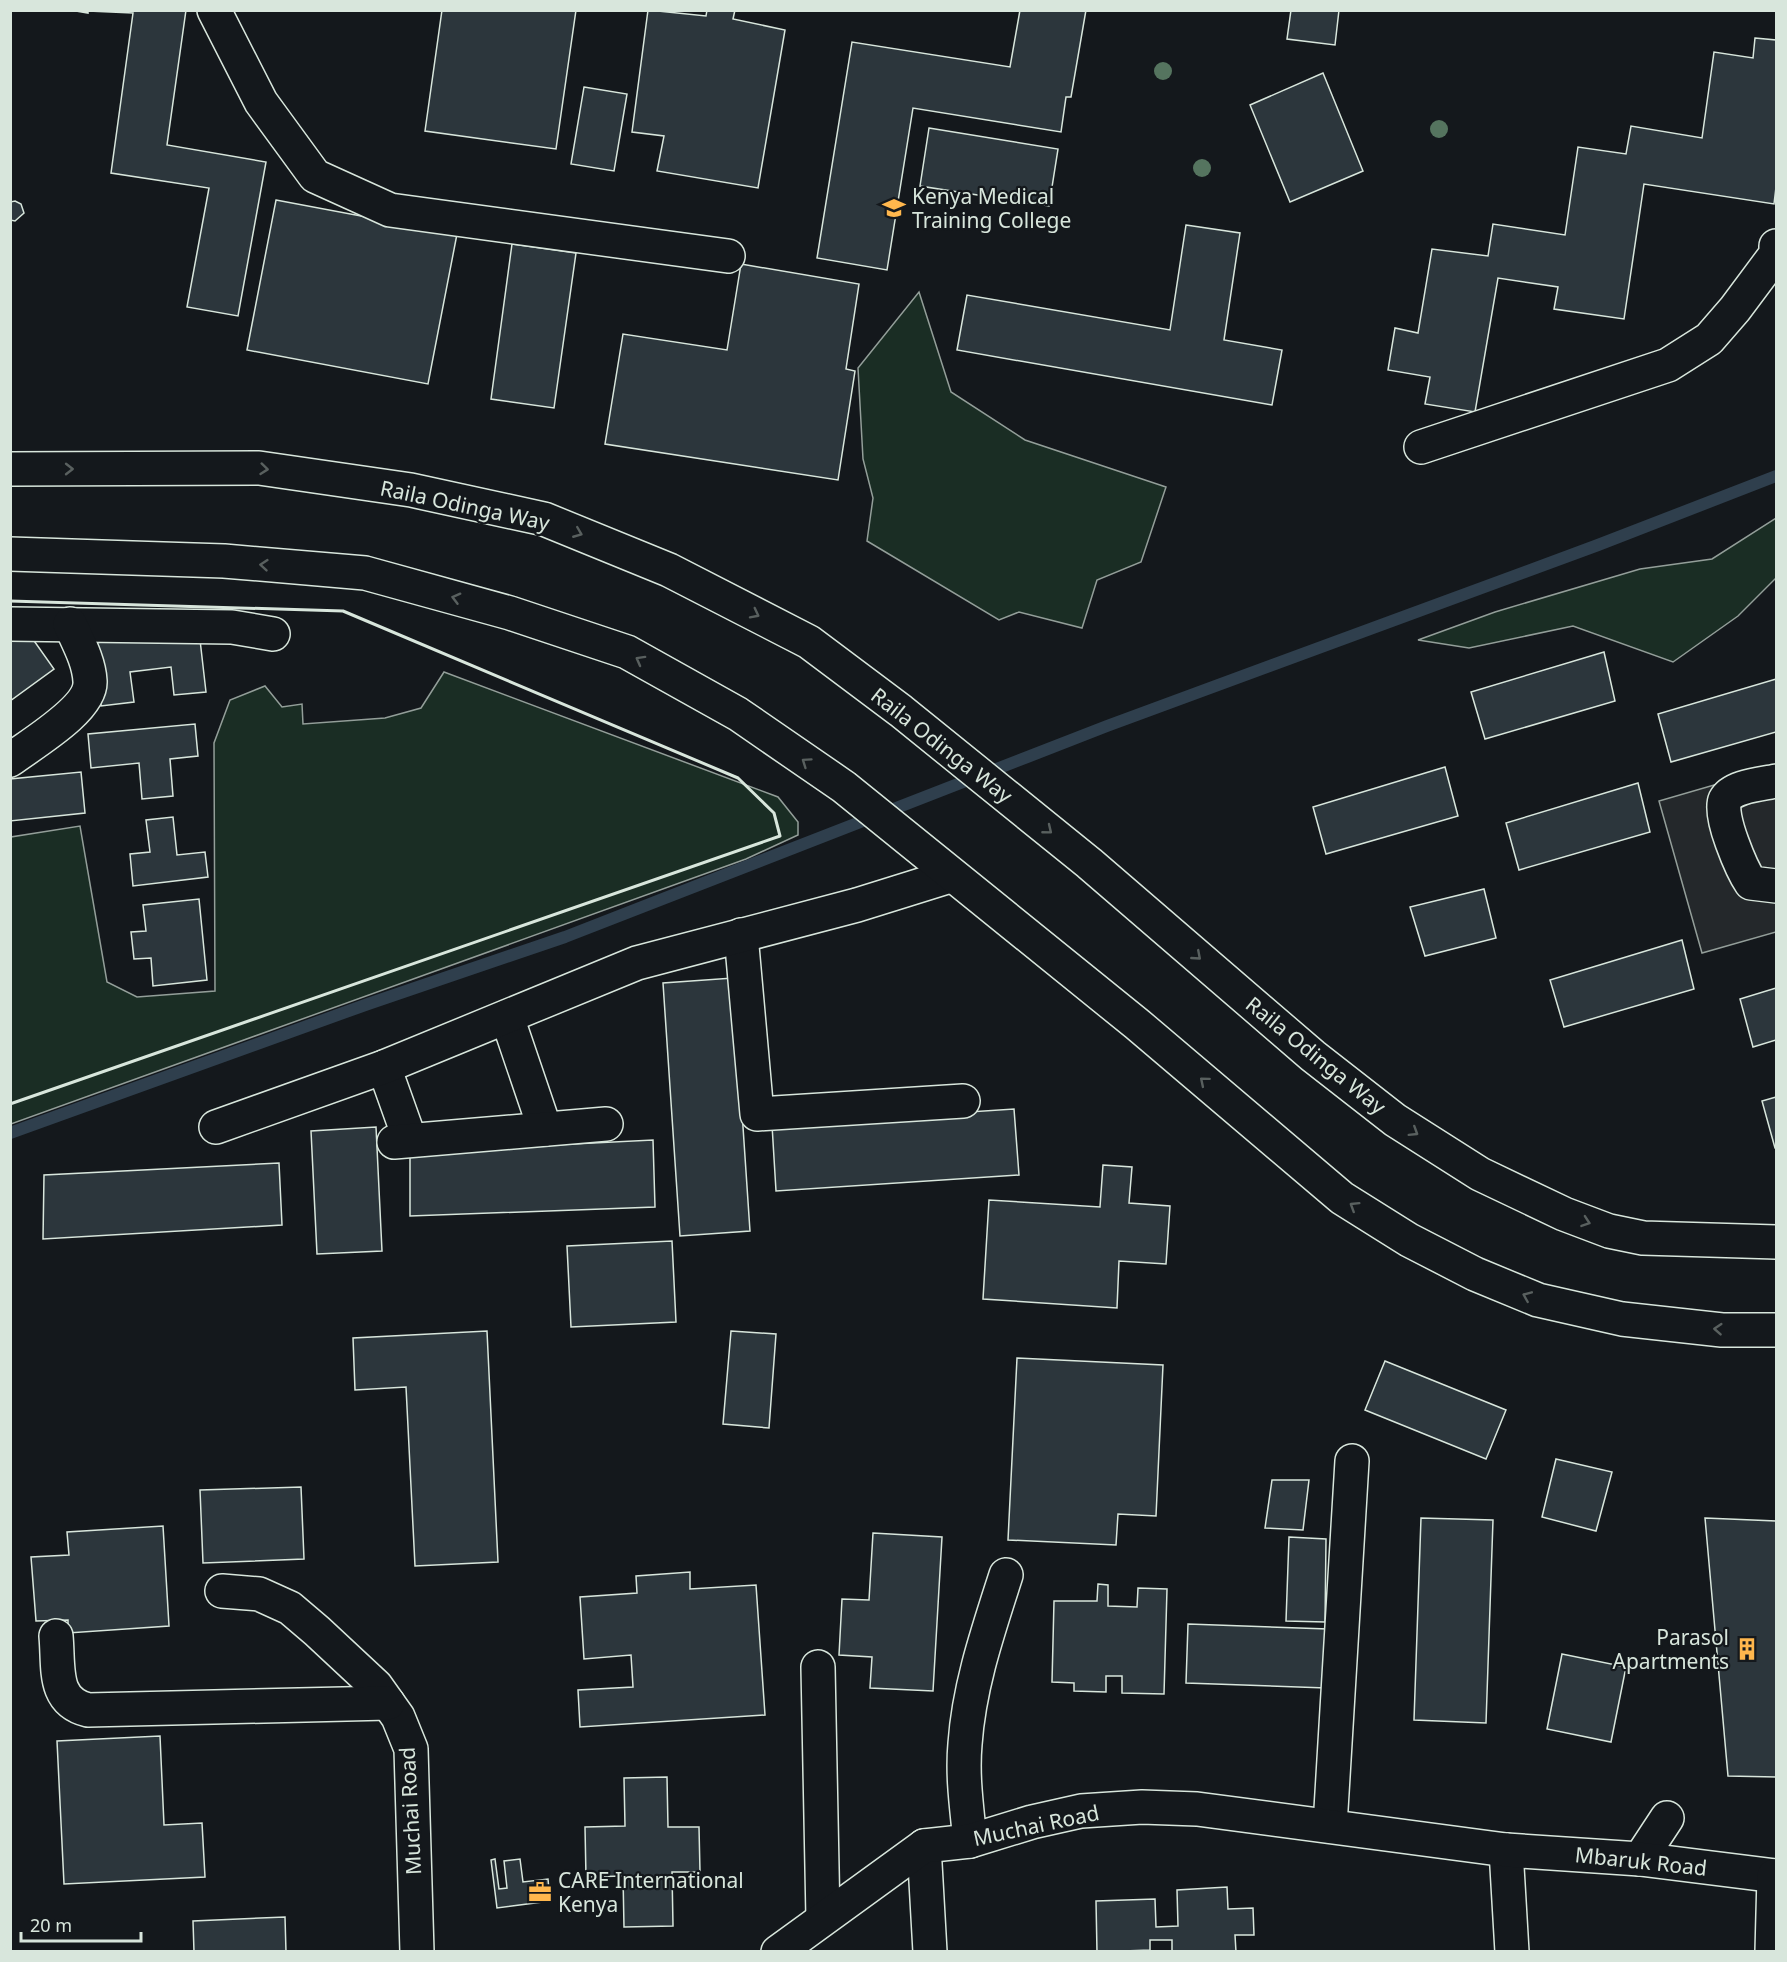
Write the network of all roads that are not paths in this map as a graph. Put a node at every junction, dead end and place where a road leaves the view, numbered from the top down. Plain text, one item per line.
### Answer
1 (214, 10) edge
2 (1776, 246) edge
3 (728, 256) dead end
4 (1421, 447) dead end
5 (10, 469) edge
6 (10, 554) edge
7 (10, 624) edge
8 (70, 624) junction
9 (273, 634) dead end
10 (10, 760) edge
11 (1776, 781) edge
12 (950, 876) junction
13 (1776, 886) edge
14 (741, 935) junction
15 (507, 1017) junction
16 (384, 1067) junction
17 (963, 1101) dead end
18 (606, 1124) dead end
19 (216, 1127) dead end
20 (545, 1129) junction
21 (1776, 1242) edge
22 (1776, 1330) edge
23 (1352, 1461) dead end
24 (1006, 1575) dead end
25 (222, 1591) dead end
26 (56, 1636) dead end
27 (818, 1667) dead end
28 (388, 1703) junction
29 (1667, 1818) dead end
30 (1330, 1826) junction
31 (970, 1841) junction
32 (924, 1846) junction
33 (1506, 1850) junction
34 (1640, 1859) junction
35 (1775, 1876) edge
36 (823, 1917) junction
37 (417, 1952) edge
38 (778, 1952) edge
39 (930, 1952) edge
40 (1512, 1952) edge
41 (1772, 1952) edge

1 - 3 main road
2 - 4 main road
5 -> 21 main road, Raila Odinga Way
12 -> 6 main road
7 - 8 main road
8 - 9 main road
8 - 10 main road
11 - 13 main road
12 - 14 main road
22 -> 12 main road
14 - 15 main road
14 - 17 main road
15 - 16 main road
15 - 20 main road
16 - 19 main road
16 - 20 main road
18 - 20 main road
23 - 30 main road
24 - 31 main road
25 - 28 main road, Muchai Road
26 - 28 main road
27 - 36 main road
28 - 37 main road, Muchai Road
29 - 34 main road
30 - 31 main road, Muchai Road
30 - 33 main road, Muchai Road
31 - 32 main road, Muchai Road
32 - 36 main road, Muchai Road
32 - 39 main road
33 - 34 main road, Mbaruk Road
33 - 40 main road
34 - 35 main road, Mbaruk Road
35 - 41 main road
36 - 38 main road, Muchai Road

